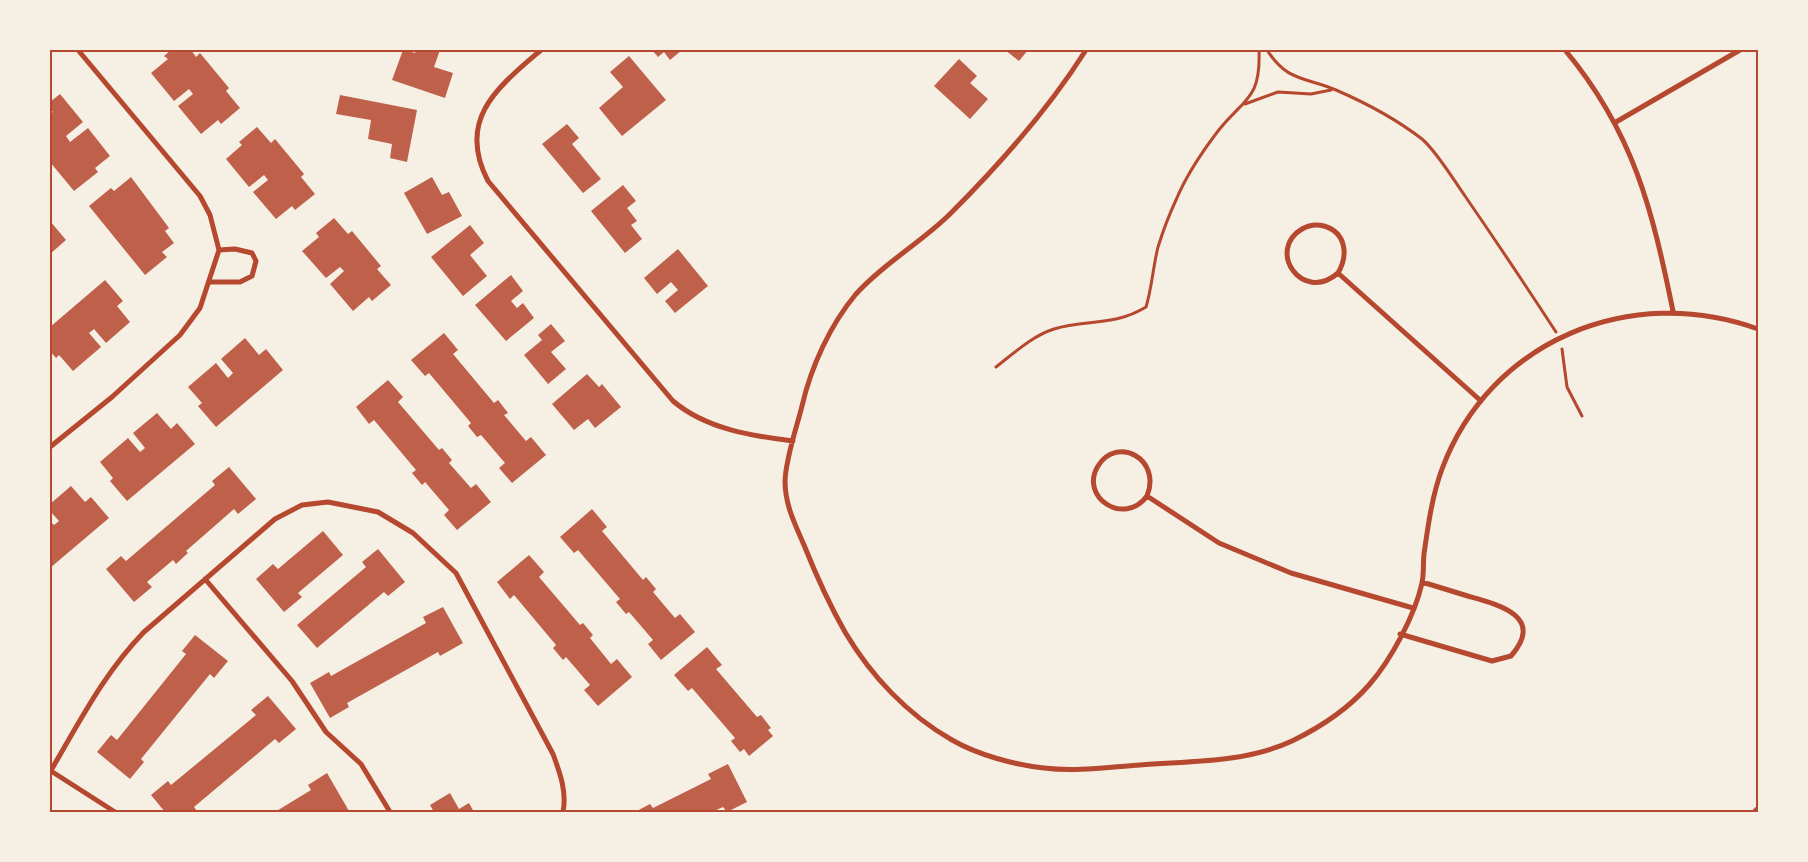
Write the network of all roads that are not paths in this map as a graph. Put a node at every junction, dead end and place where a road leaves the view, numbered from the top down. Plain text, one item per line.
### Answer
1 (78, 50) edge
2 (541, 50) edge
3 (1086, 50) edge
4 (1566, 50) edge
5 (1740, 50) edge
6 (1616, 122) junction
7 (219, 250) junction
8 (1338, 273) junction
9 (210, 282) junction
10 (1673, 311) junction
11 (1758, 329) edge
12 (1481, 401) junction
13 (793, 441) junction
14 (50, 447) edge
15 (1147, 496) junction
16 (205, 579) junction
17 (1422, 582) junction
18 (1413, 608) junction
19 (1400, 634) junction
20 (50, 771) edge
21 (115, 812) edge
22 (390, 812) edge
23 (564, 812) edge

1 - 7 street
2 - 13 street
3 - 13 street
4 - 6 street
5 - 6 street
6 - 10 street
7 - 9 street
7 - 9 street
8 - 8 street
8 - 12 street
9 - 14 street
10 - 11 street
10 - 12 street
12 - 17 street
13 - 19 street
15 - 15 street
15 - 18 street
16 - 20 street
16 - 22 street
16 - 23 street
17 - 18 street
17 - 19 street
18 - 19 street
20 - 21 street

